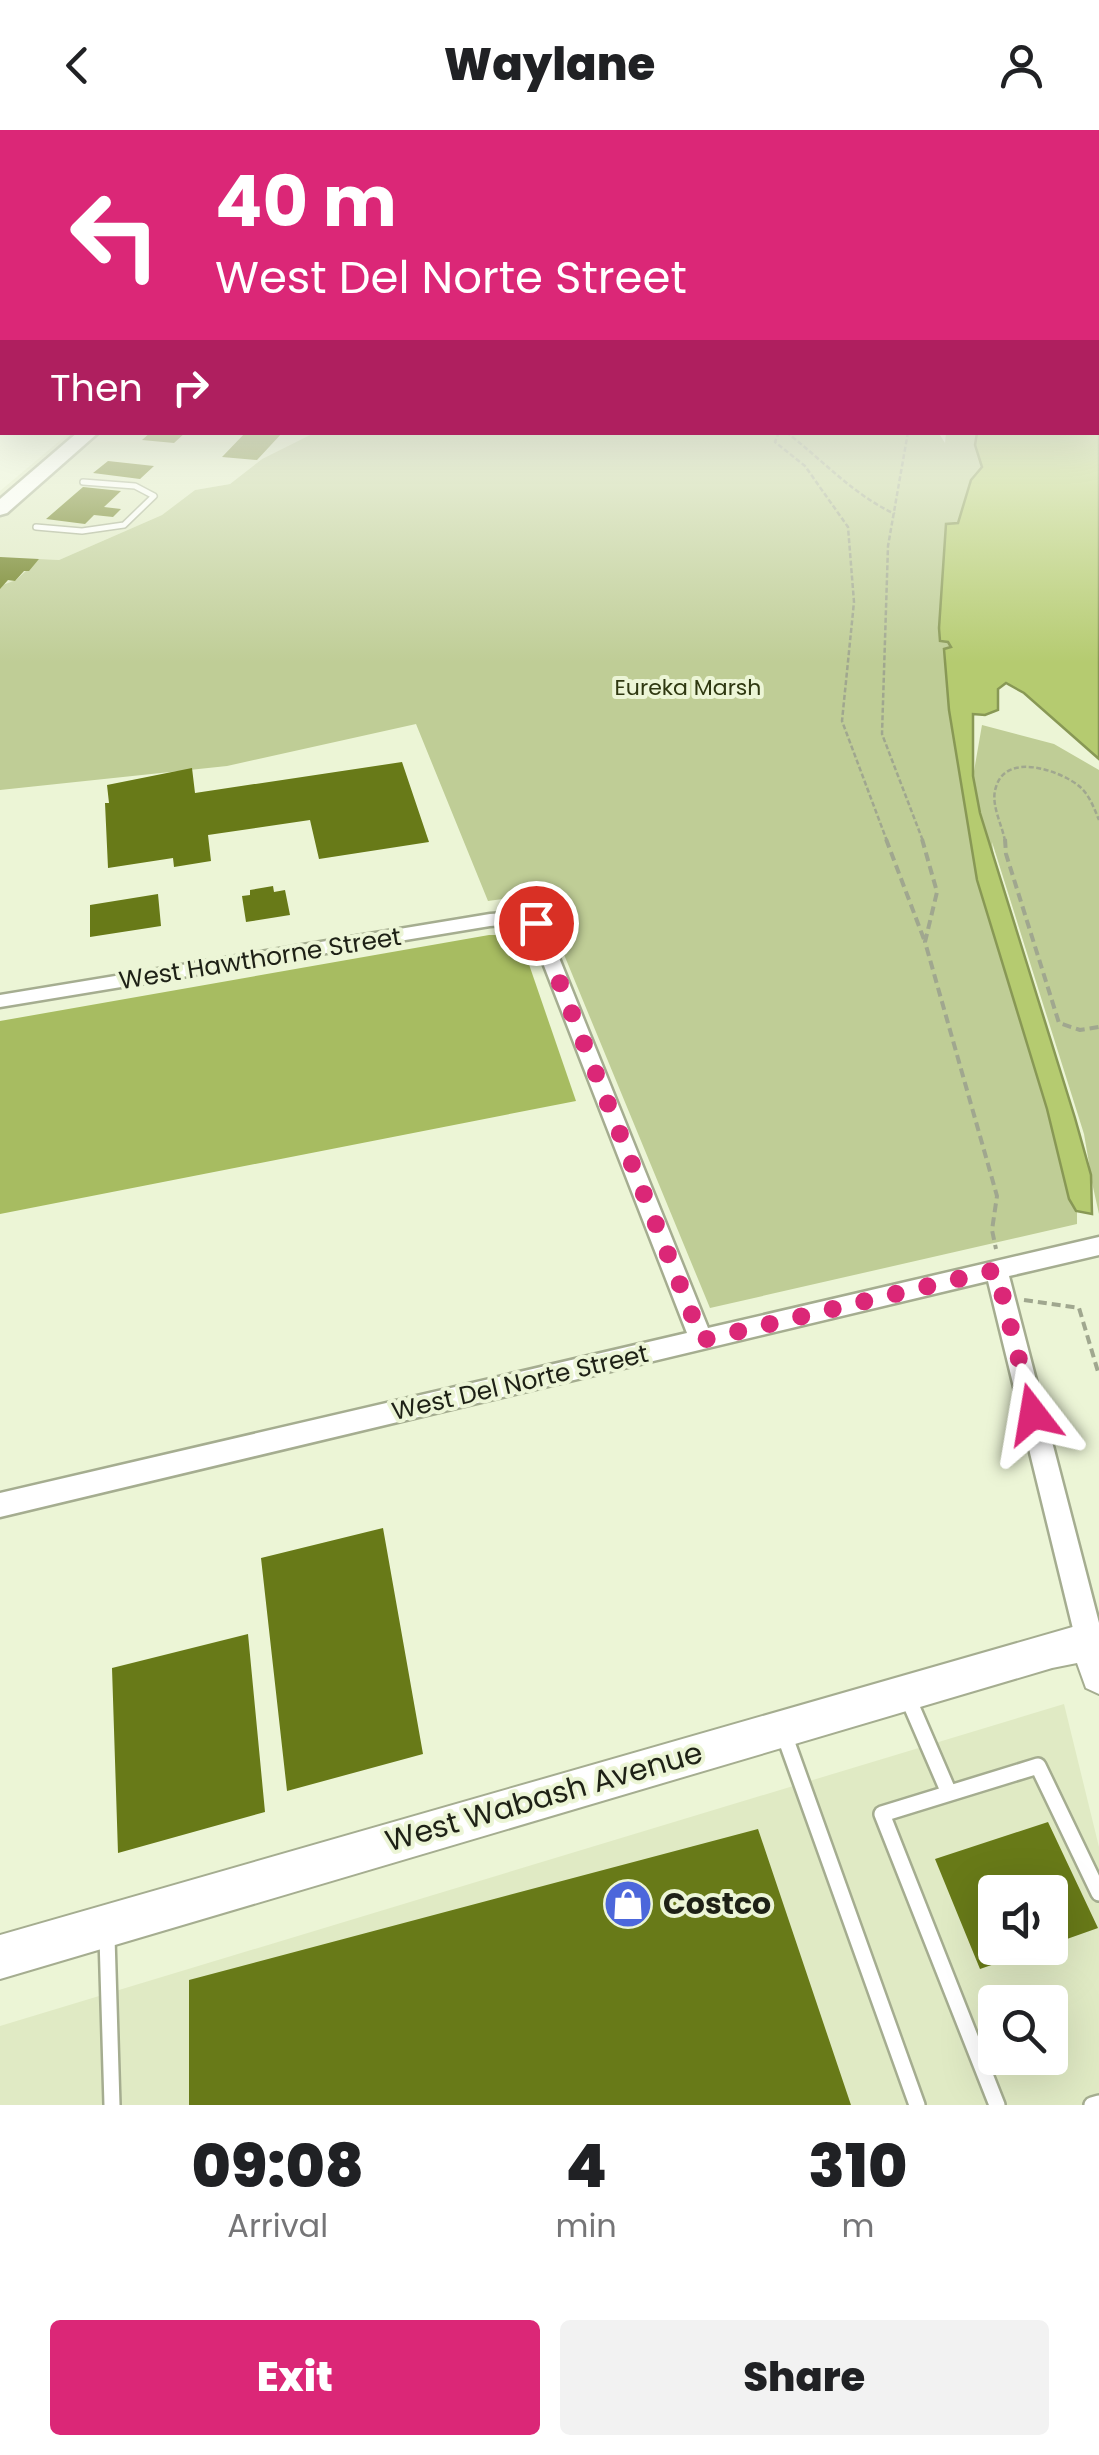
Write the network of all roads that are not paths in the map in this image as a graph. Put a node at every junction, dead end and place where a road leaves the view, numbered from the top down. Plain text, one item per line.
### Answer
1 (35, 479) edge
2 (83, 482) dead end
3 (0, 509) edge
4 (36, 528) dead end
5 (0, 1001) edge
6 (1099, 1247) edge
7 (1001, 1269) junction
8 (702, 1340) junction
9 (0, 1505) edge
10 (1094, 1658) edge
11 (905, 1690) junction
12 (781, 1727) junction
13 (949, 1794) junction
14 (1099, 1893) edge
15 (106, 1926) junction
16 (0, 1957) edge
17 (112, 2105) edge
18 (917, 2105) edge
19 (996, 2105) edge

1 - 3 highway
2 - 4 lane
5 - 8 street, West Hawthorne Street
6 - 7 street, West Del Norte Street
7 - 8 street, West Del Norte Street
7 - 10 street
8 - 9 street, West Del Norte Street
10 - 11 street, West Wabash Avenue
11 - 12 street, West Wabash Avenue
11 - 13 lane
12 - 15 street, West Wabash Avenue
12 - 18 lane
13 - 14 lane
13 - 19 lane
15 - 16 street, West Wabash Avenue
15 - 17 lane

